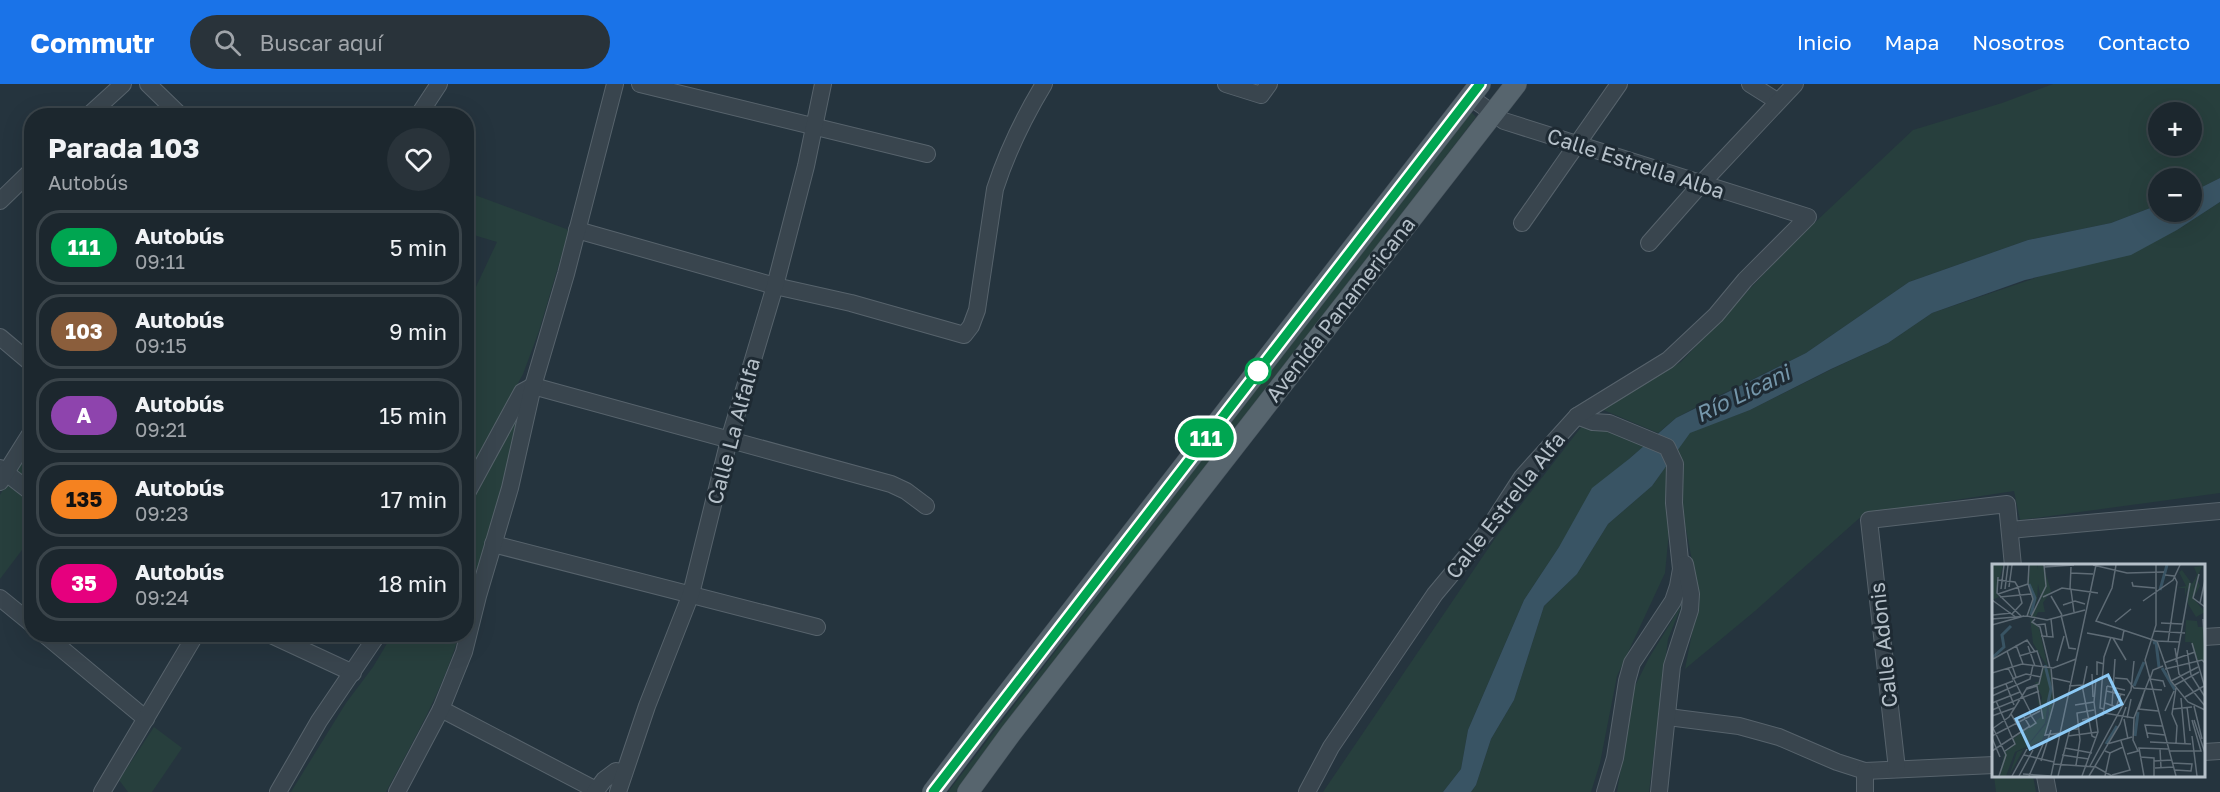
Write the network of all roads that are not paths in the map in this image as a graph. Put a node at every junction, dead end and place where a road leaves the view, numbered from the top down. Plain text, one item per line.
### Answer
1 (123, 84) edge
2 (148, 84) edge
3 (439, 84) edge
4 (615, 84) edge
5 (640, 84) edge
6 (823, 84) edge
7 (1044, 84) edge
8 (1226, 84) edge
9 (1269, 84) edge
10 (1516, 84) edge
11 (1619, 84) edge
12 (1750, 84) edge
13 (1795, 84) edge
14 (1475, 90) edge
15 (1777, 101) junction
16 (97, 108) edge
17 (173, 108) edge
18 (423, 108) edge
19 (1493, 114) junction
20 (814, 128) junction
21 (1577, 144) junction
22 (927, 154) dead end
23 (24, 178) edge
24 (1701, 183) junction
25 (0, 201) edge
26 (1808, 217) joint
27 (1522, 224) dead end
28 (577, 230) junction
29 (1649, 243) dead end
30 (775, 286) junction
31 (0, 337) edge
32 (24, 357) edge
33 (533, 386) junction
34 (1577, 416) junction
35 (729, 440) junction
36 (24, 442) edge
37 (2, 474) edge
38 (474, 480) edge
39 (24, 488) edge
40 (926, 506) dead end
41 (2220, 511) edge
42 (2010, 530) junction
43 (1678, 540) junction
44 (493, 544) junction
45 (2013, 564) edge
46 (691, 594) junction
47 (0, 598) edge
48 (474, 615) edge
49 (24, 618) edge
50 (817, 627) dead end
51 (2220, 636) edge
52 (2205, 637) edge
53 (54, 642) edge
54 (191, 642) edge
55 (286, 642) edge
56 (373, 642) edge
57 (467, 642) edge
58 (353, 673) junction
59 (441, 709) junction
60 (1668, 717) junction
61 (146, 719) junction
62 (1992, 765) edge
63 (1897, 769) junction
64 (1865, 771) junction
65 (624, 773) junction
66 (2045, 777) edge
67 (104, 791) edge
68 (596, 791) edge
69 (278, 792) edge
70 (397, 792) edge
71 (618, 792) edge
72 (933, 792) edge
73 (968, 792) edge
74 (1307, 792) edge
75 (1605, 792) edge
76 (1659, 792) edge
77 (1865, 792) edge
78 (2048, 792) edge

1 - 16 street
2 - 17 street
3 - 18 street
4 - 28 street
5 - 20 street
6 - 20 street, Calle La Alfalfa
7 - 30 street
8 - 9 street
10 - 19 main road, Avenida Panamericana
11 - 21 street
12 - 15 street
13 - 15 street
14 - 19 street, Calle Estrella Alba
14 - 72 main road, Avenida Panamericana
15 - 24 street
19 - 21 street, Calle Estrella Alba
19 - 73 main road, Avenida Panamericana
20 - 22 street
20 - 30 street, Calle La Alfalfa
21 - 24 street, Calle Estrella Alba
21 - 27 street
23 - 25 street
24 - 26 street, Calle Estrella Alba
24 - 29 street
26 - 34 street, Calle Estrella Alfa
28 - 30 street
28 - 33 street
30 - 35 street, Calle La Alfalfa
31 - 32 street
33 - 35 street
33 - 38 street
33 - 44 street
34 - 43 street
34 - 74 street, Calle Estrella Alfa
35 - 40 street
35 - 46 street, Calle La Alfalfa
36 - 37 street
37 - 39 street
41 - 42 street
42 - 45 street
42 - 63 street, Calle Adonis
43 - 60 street
43 - 75 street
44 - 46 street
44 - 48 street
46 - 50 street
46 - 65 street, Calle La Alfalfa
47 - 49 street
51 - 52 street
53 - 61 street
54 - 61 street
55 - 58 street
56 - 58 street
57 - 59 street
58 - 69 street
59 - 68 street
59 - 70 street
60 - 64 street
60 - 76 street
61 - 67 street
62 - 63 street
63 - 64 street
64 - 77 street
65 - 68 street
65 - 71 street, Calle La Alfalfa
66 - 78 street

